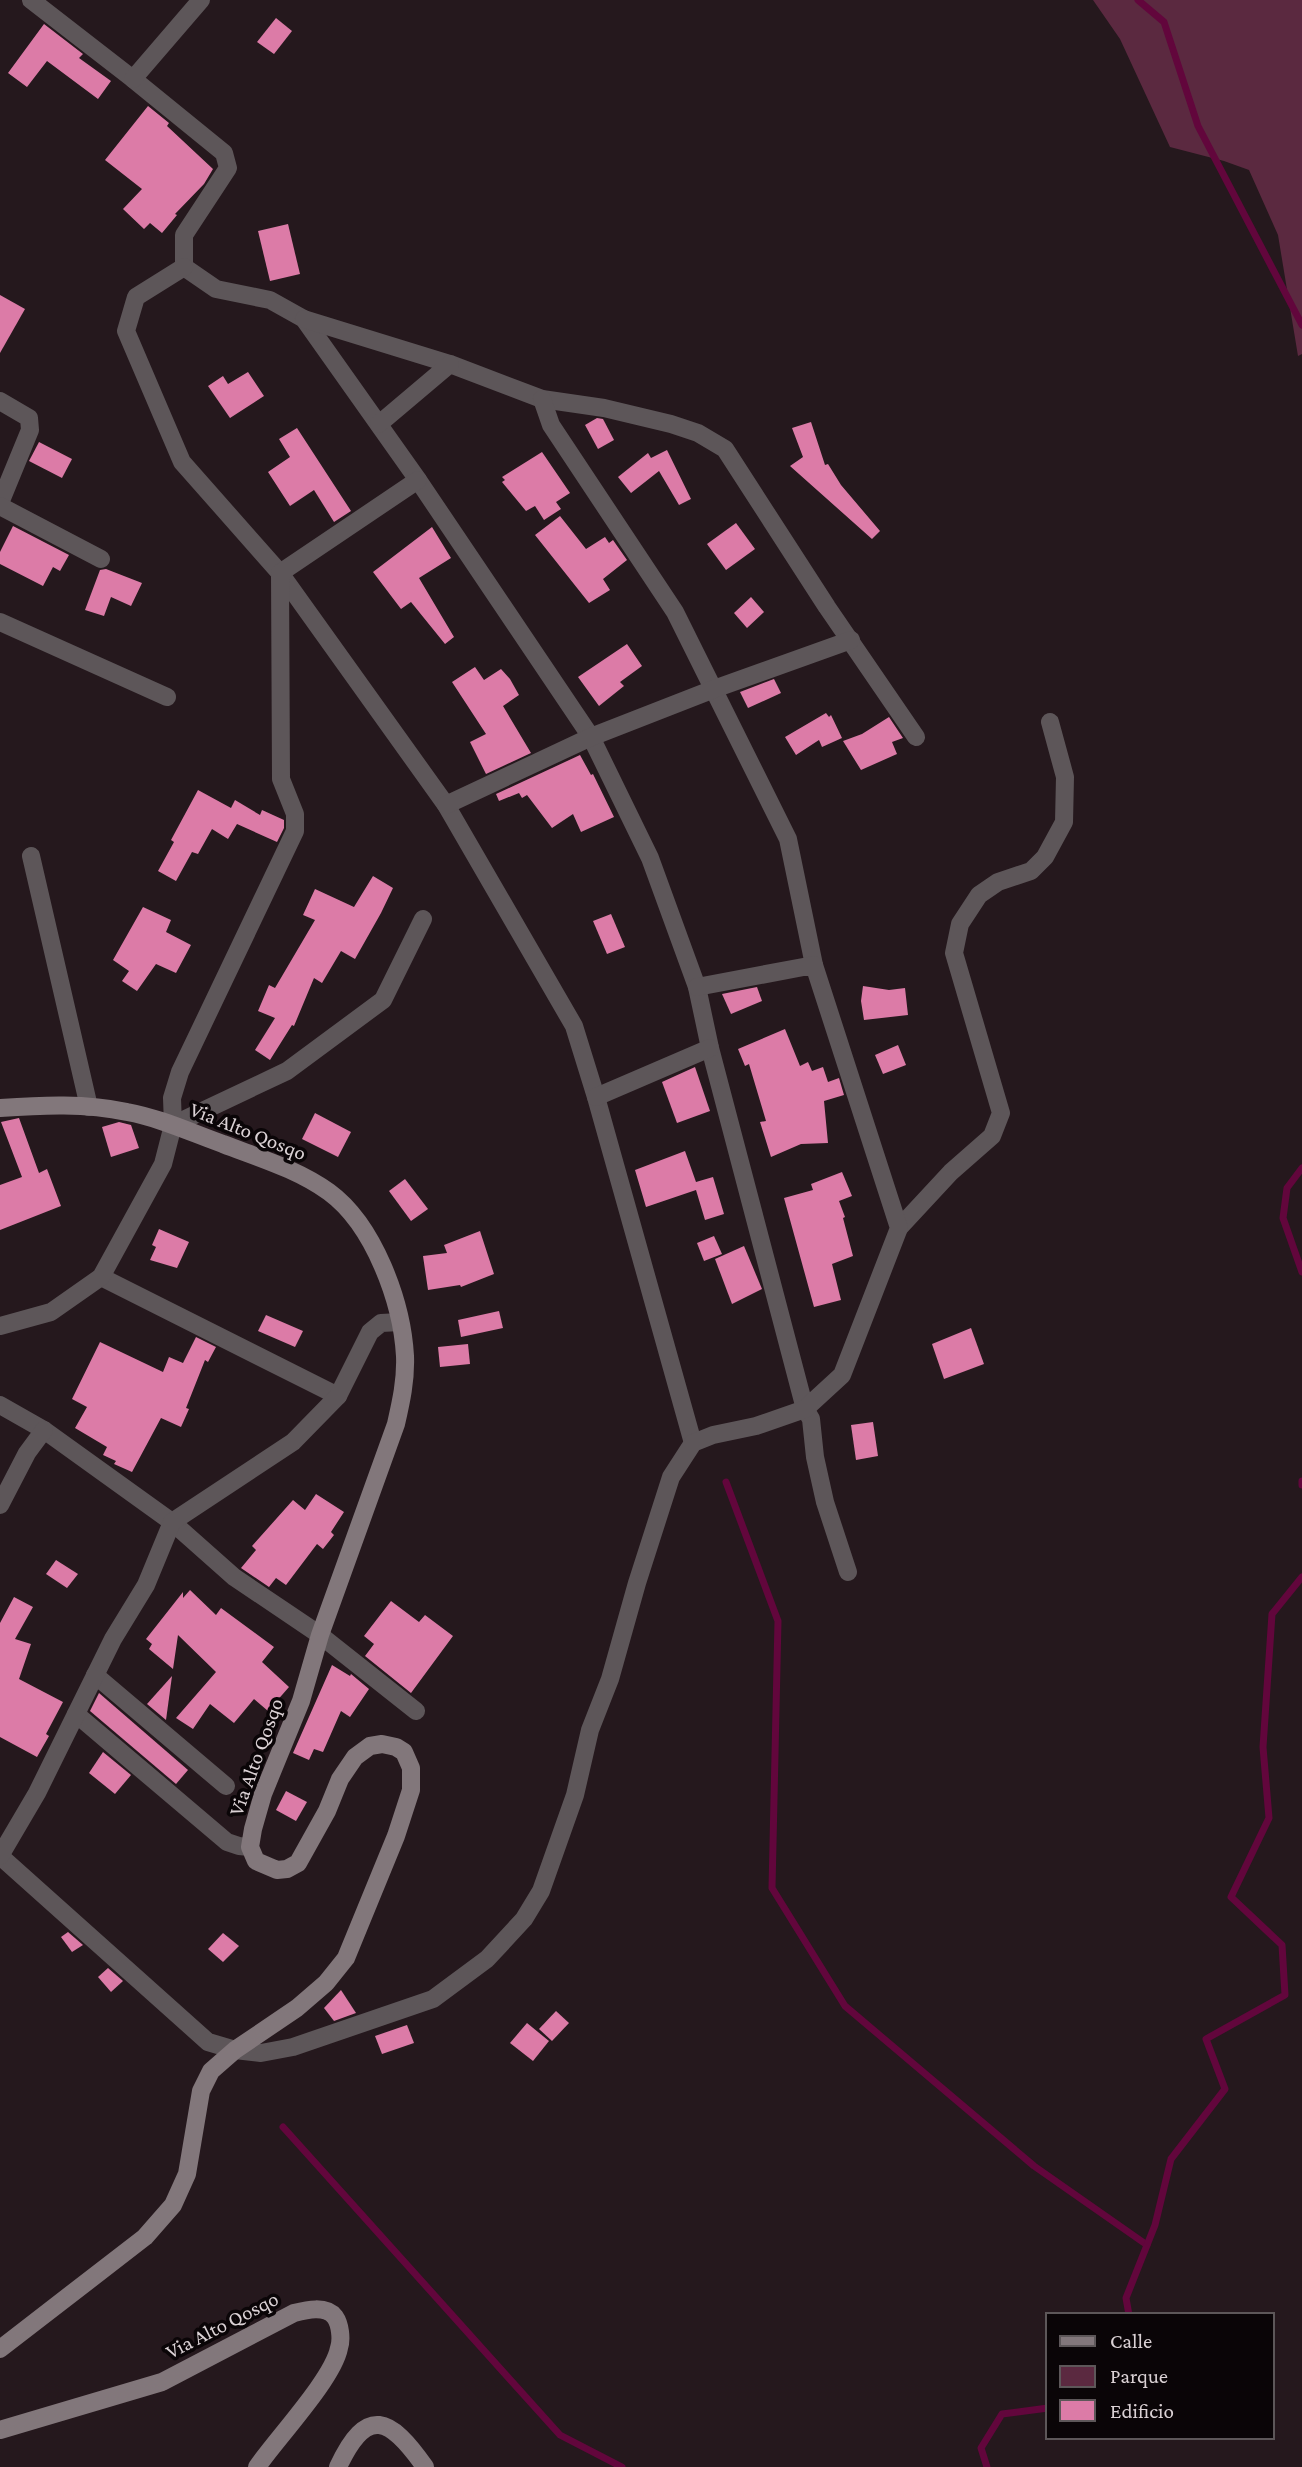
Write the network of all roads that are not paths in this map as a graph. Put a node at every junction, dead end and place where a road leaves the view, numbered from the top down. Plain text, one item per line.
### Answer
1 (31, 0) edge
2 (201, 0) edge
3 (133, 79) junction
4 (184, 267) junction
5 (304, 318) junction
6 (450, 364) junction
7 (542, 399) junction
8 (0, 401) edge
9 (379, 424) junction
10 (418, 480) junction
11 (0, 504) edge
12 (101, 559) dead end
13 (280, 572) junction
14 (0, 622) edge
15 (851, 640) junction
16 (714, 689) junction
17 (167, 697) dead end
18 (1050, 722) dead end
19 (591, 737) junction
20 (916, 737) dead end
21 (446, 804) junction
22 (32, 856) dead end
23 (423, 919) dead end
24 (814, 965) junction
25 (697, 987) junction
26 (710, 1048) junction
27 (596, 1097) junction
28 (89, 1107) junction
29 (0, 1108) edge
30 (173, 1125) junction
31 (899, 1228) junction
32 (102, 1277) junction
33 (400, 1322) junction
34 (0, 1326) edge
35 (338, 1396) junction
36 (0, 1405) edge
37 (806, 1409) junction
38 (44, 1430) junction
39 (693, 1443) junction
40 (0, 1506) edge
41 (172, 1522) junction
42 (848, 1572) dead end
43 (320, 1635) junction
44 (95, 1675) junction
45 (416, 1711) dead end
46 (76, 1714) junction
47 (226, 1786) dead end
48 (250, 1847) junction
49 (0, 1856) edge
50 (236, 2050) junction
51 (0, 2349) edge
52 (0, 2430) edge
53 (257, 2467) edge
54 (338, 2467) edge
55 (425, 2467) edge

1 - 3 street
2 - 3 street
3 - 4 street
4 - 5 street
4 - 13 street
5 - 6 street
5 - 9 street
6 - 7 street
6 - 9 street
7 - 15 street
7 - 16 street
8 - 11 street
9 - 10 street
10 - 13 street
10 - 19 street
11 - 12 street
13 - 21 street
13 - 30 street
14 - 17 street
15 - 16 street
15 - 20 street
16 - 19 street
16 - 24 street
18 - 31 street
19 - 21 street
19 - 25 street
21 - 27 street
22 - 28 street
23 - 30 street
24 - 25 street
24 - 31 street
25 - 26 street
26 - 27 street
26 - 37 street
27 - 39 street
28 - 29 street, Via Alto Qosqo
28 - 30 street, Via Alto Qosqo
30 - 32 street
30 - 33 street, Via Alto Qosqo
31 - 37 street
32 - 34 street
32 - 35 street
33 - 35 street
33 - 43 street, Via Alto Qosqo
35 - 41 street
36 - 38 street
37 - 39 street
37 - 42 street
38 - 40 street
38 - 41 street
39 - 50 street
41 - 43 street
41 - 44 street
43 - 45 street
43 - 48 street, Via Alto Qosqo
44 - 46 street
44 - 47 street
46 - 48 street
46 - 49 street
48 - 50 street, Via Alto Qosqo
49 - 50 street
50 - 51 street, Via Alto Qosqo
52 - 53 street, Via Alto Qosqo
54 - 55 street

